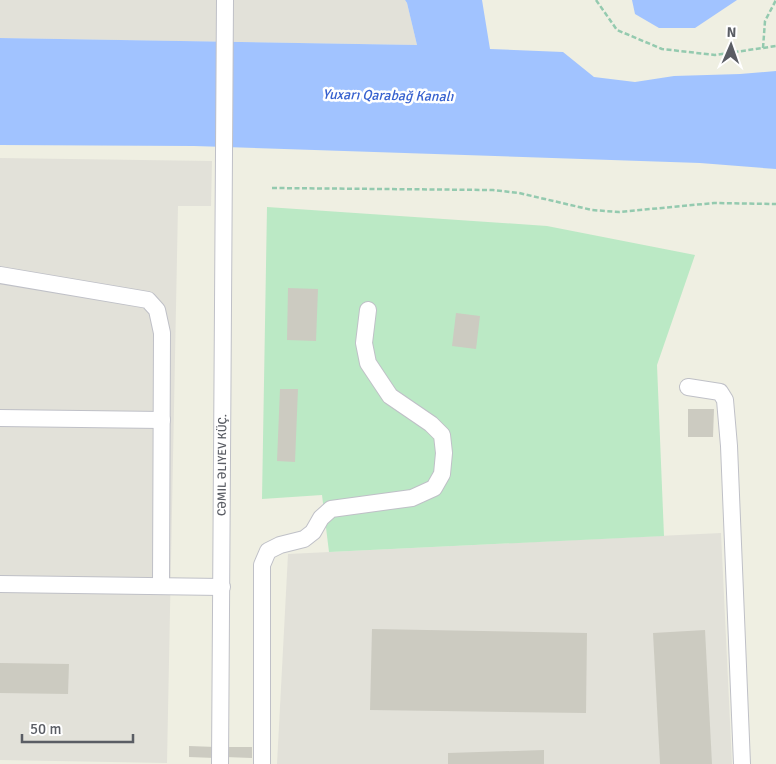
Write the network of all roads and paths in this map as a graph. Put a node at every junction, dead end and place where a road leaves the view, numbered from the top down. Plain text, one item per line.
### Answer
1 (225, 0) edge
2 (596, 0) edge
3 (776, 0) edge
4 (776, 46) edge
5 (763, 48) junction
6 (272, 188) dead end
7 (776, 204) edge
8 (0, 275) edge
9 (368, 310) dead end
10 (688, 387) dead end
11 (0, 418) edge
12 (162, 420) junction
13 (0, 584) edge
14 (161, 586) junction
15 (222, 587) junction
16 (220, 764) edge
17 (262, 764) edge
18 (742, 764) edge

1 - 15 street, CƏMIL ƏLIYEV KÜÇ.
2 - 5 path
3 - 5 path
4 - 5 path
6 - 7 path
8 - 12 street
9 - 17 street
10 - 18 street
11 - 12 street
12 - 14 street
13 - 14 street
14 - 15 street
15 - 16 street, CƏMIL ƏLIYEV KÜÇ.

